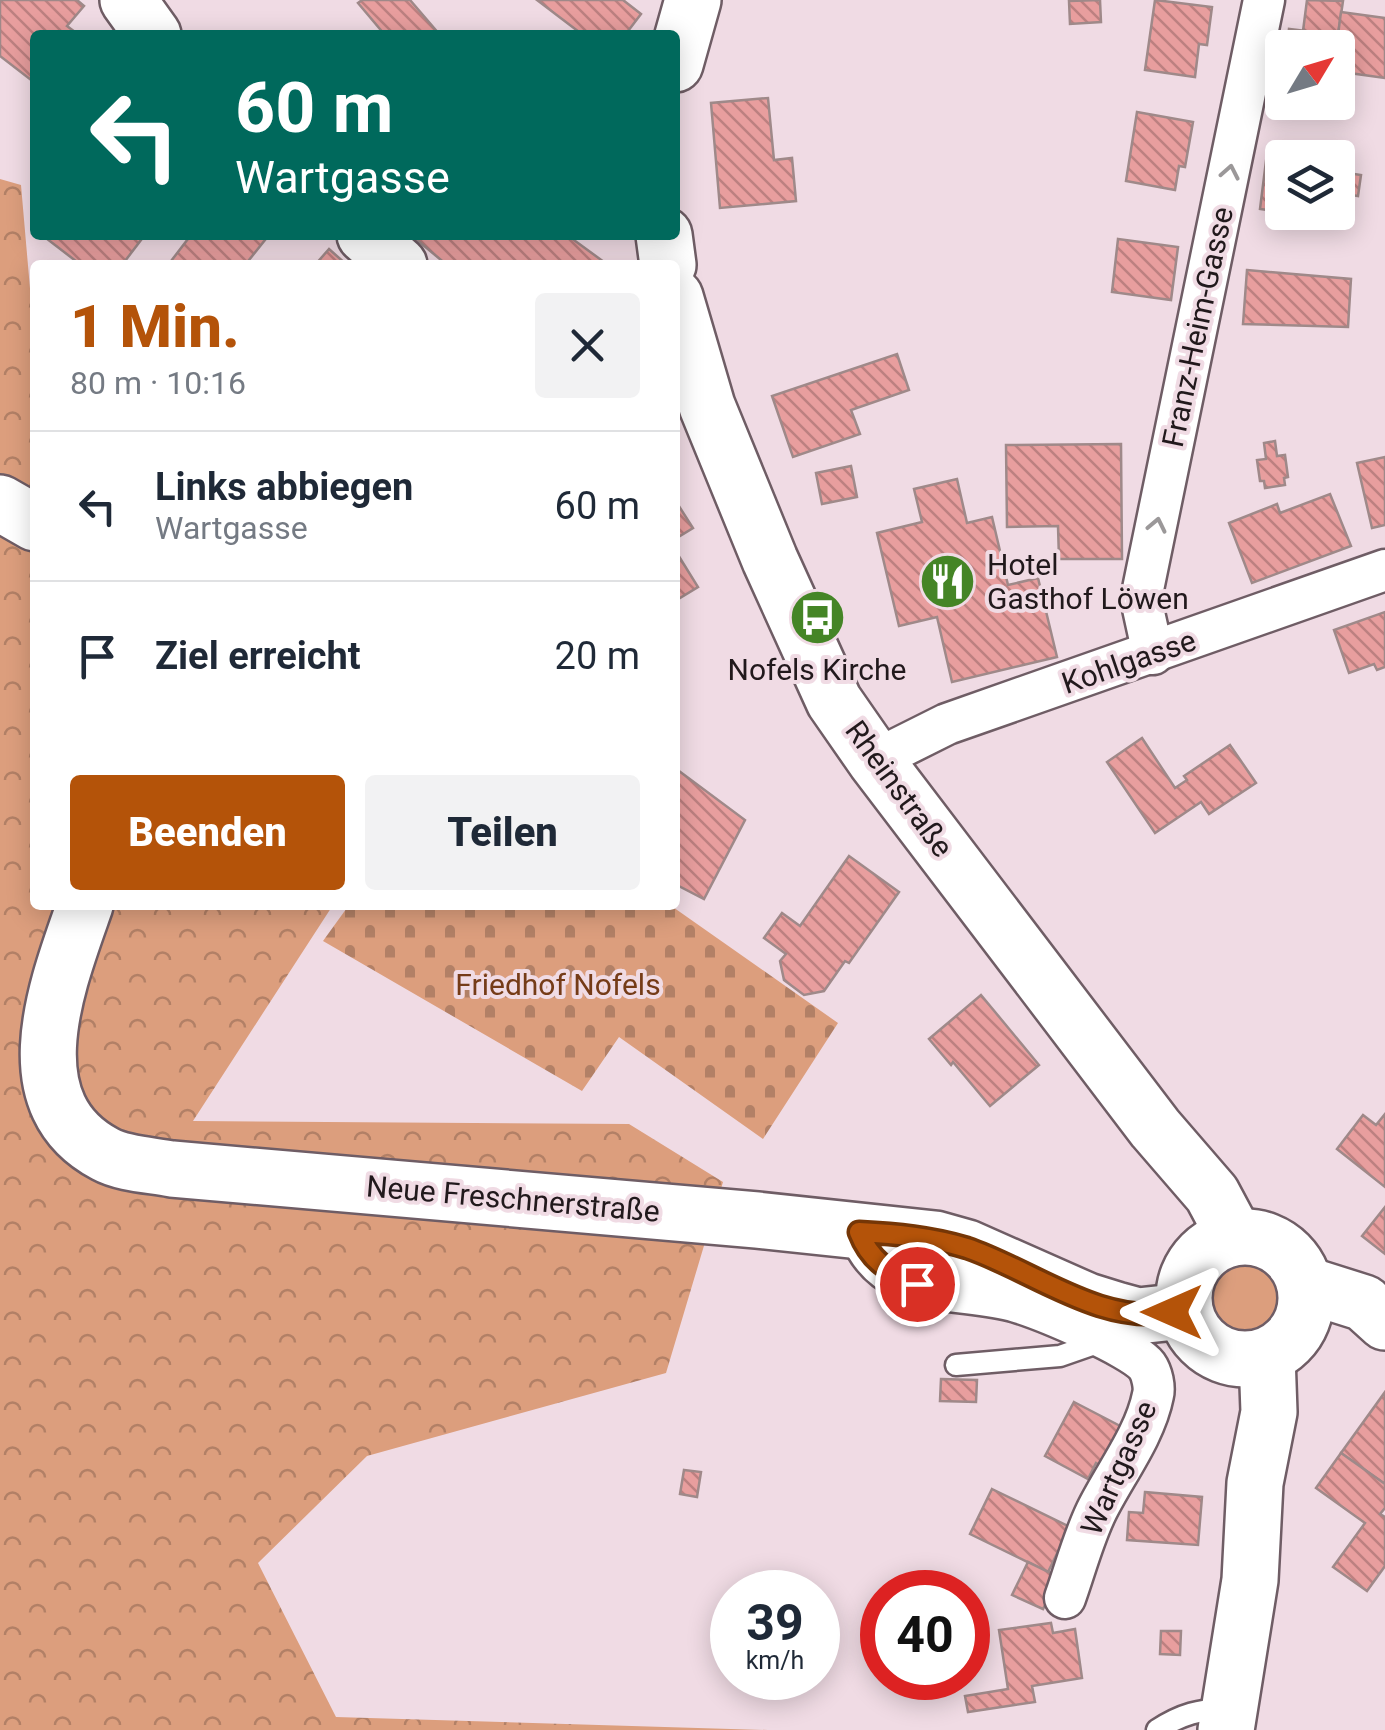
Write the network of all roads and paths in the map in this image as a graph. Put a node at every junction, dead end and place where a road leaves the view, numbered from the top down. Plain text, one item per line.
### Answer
1 (128, 0) edge
2 (1264, 0) edge
3 (687, 3) edge
4 (149, 30) edge
5 (680, 39) edge
6 (372, 240) edge
7 (394, 260) edge
8 (680, 330) edge
9 (0, 503) edge
10 (30, 520) edge
11 (1385, 570) edge
12 (1153, 654) junction
13 (875, 760) junction
14 (83, 910) edge
15 (859, 1232) junction
16 (1218, 1246) junction
17 (1184, 1311) junction
18 (1385, 1322) edge
19 (1275, 1331) junction
20 (1385, 1332) edge
21 (1106, 1340) junction
22 (956, 1366) dead end
23 (1065, 1598) dead end
24 (1229, 1720) edge
25 (1157, 1730) edge

1 - 4 main road
12 -> 2 street, Franz-Heim-Gasse
3 - 5 main road
6 - 7 main road
8 - 13 main road, Rheinstraße
9 - 10 main road
11 - 12 street, Kohlgasse
12 - 13 street, Kohlgasse
13 - 16 main road, Rheinstraße
14 - 15 main road, Neue Freschnerstraße
15 - 17 main road, Neue Freschnerstraße
15 - 21 street, Wartgasse
16 - 17 main road
16 - 19 main road
17 - 19 main road
18 - 19 main road
19 - 20 main road
19 - 24 main road
21 - 22 lane
21 - 23 street, Wartgasse
24 - 25 lane

